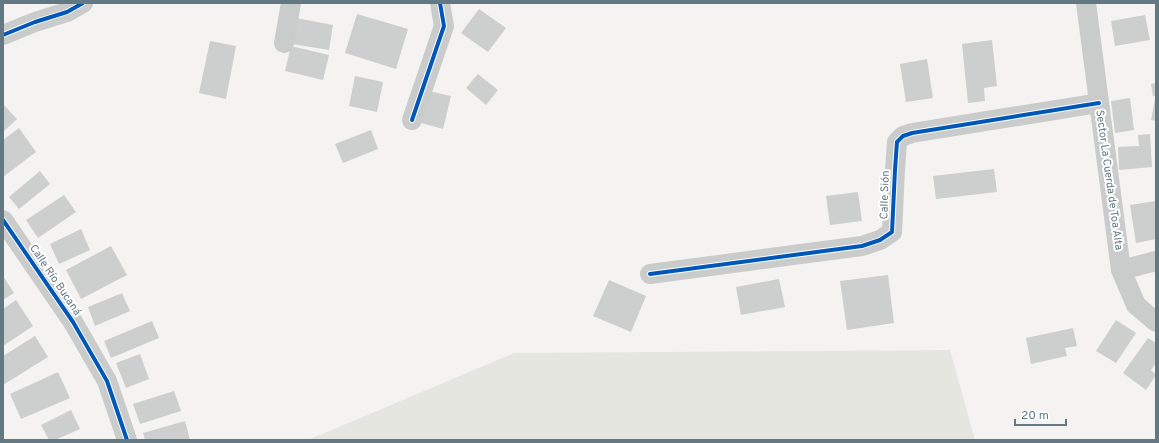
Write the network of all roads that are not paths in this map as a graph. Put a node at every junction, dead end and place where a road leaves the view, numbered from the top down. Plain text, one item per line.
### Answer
1 (83, 3) edge
2 (291, 3) edge
3 (440, 3) edge
4 (1086, 3) edge
5 (3, 35) edge
6 (284, 43) dead end
7 (1099, 103) junction
8 (412, 120) dead end
9 (3, 220) edge
10 (1156, 261) edge
11 (1121, 270) junction
12 (650, 274) dead end
13 (1156, 322) edge
14 (127, 440) edge

1 - 5 street
2 - 6 street
3 - 8 street
4 - 7 street, Sector La Cuerda de Toa Alta
7 - 11 street, Sector La Cuerda de Toa Alta
7 - 12 street, Calle Sión
9 - 14 street, Calle Río Bucaná
10 - 11 street
11 - 13 street, Sector La Cuerda de Toa Alta

